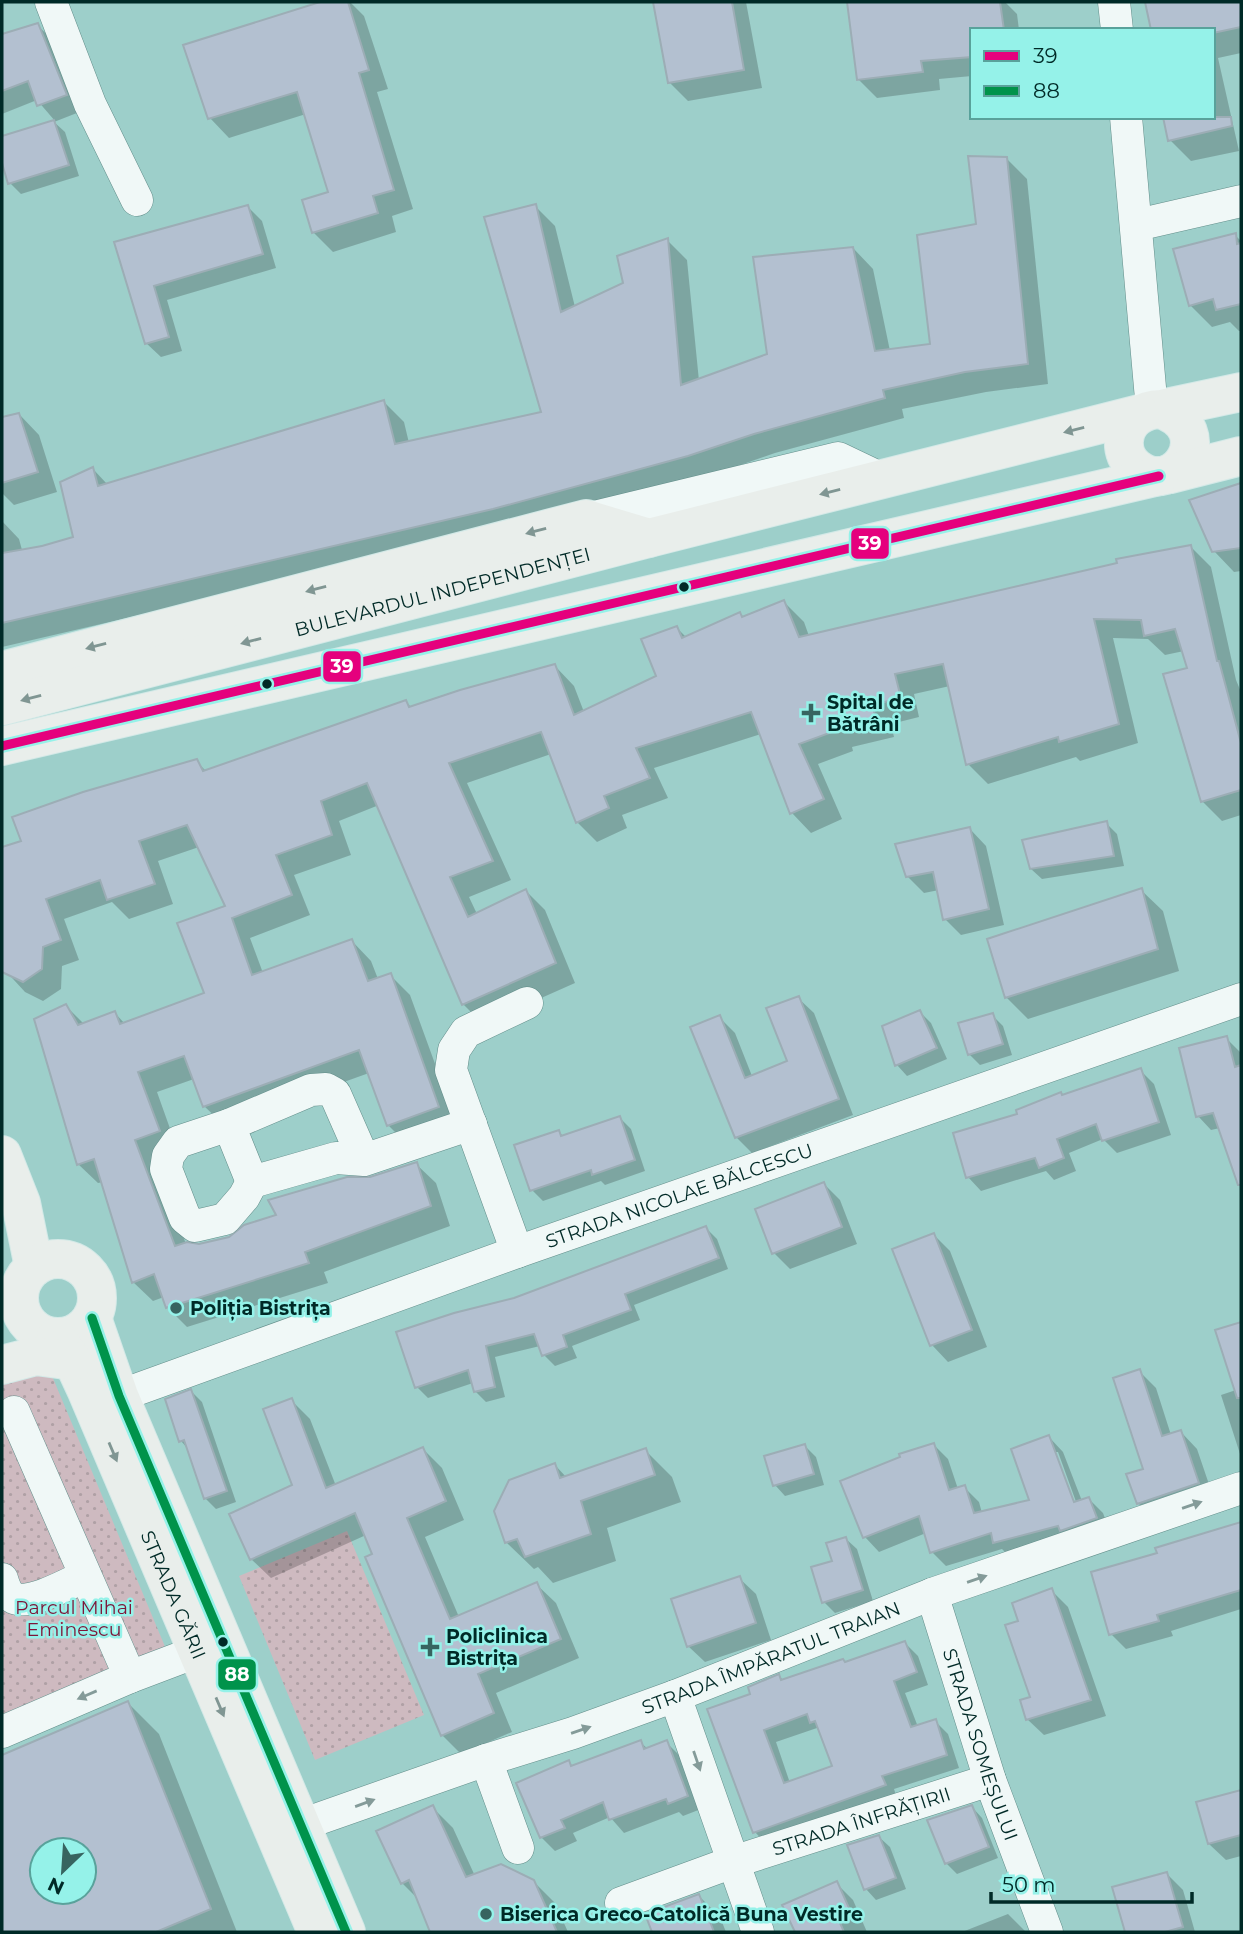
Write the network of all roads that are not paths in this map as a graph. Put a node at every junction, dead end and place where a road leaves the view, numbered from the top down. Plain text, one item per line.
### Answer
1 (51, 2) edge
2 (1114, 2) edge
3 (1117, 28) edge
4 (1126, 119) edge
5 (137, 200) dead end
6 (1241, 201) edge
7 (1137, 225) junction
8 (1241, 392) edge
9 (1151, 411) junction
10 (1241, 456) edge
11 (1165, 475) junction
12 (882, 479) junction
13 (586, 519) junction
14 (649, 538) junction
15 (2, 671) edge
16 (2, 706) edge
17 (2, 746) edge
18 (1241, 999) edge
19 (527, 1003) dead end
20 (471, 1124) junction
21 (229, 1125) junction
22 (2, 1155) edge
23 (364, 1160) junction
24 (252, 1182) junction
25 (517, 1252) junction
26 (28, 1276) edge
27 (92, 1318) junction
28 (41, 1341) edge
29 (2, 1366) edge
30 (119, 1396) junction
31 (14, 1412) dead end
32 (1241, 1488) edge
33 (85, 1576) junction
34 (2, 1579) edge
35 (932, 1594) junction
36 (196, 1652) junction
37 (130, 1677) junction
38 (675, 1696) junction
39 (2, 1732) edge
40 (486, 1759) junction
41 (990, 1780) junction
42 (301, 1825) junction
43 (518, 1848) dead end
44 (733, 1861) junction
45 (621, 1903) dead end
46 (317, 1932) edge
47 (346, 1932) edge
48 (758, 1932) edge
49 (1046, 1932) edge

1 - 5 street
2 - 3 street
4 - 7 street
6 - 7 street
7 - 9 street
8 - 9 main road, BULEVARDUL INDEPENDENȚEI
9 - 11 main road
9 - 11 main road
9 -> 12 main road, BULEVARDUL INDEPENDENȚEI
10 - 11 main road
11 - 17 main road
12 - 13 street, BULEVARDUL INDEPENDENȚEI
12 -> 14 main road, BULEVARDUL INDEPENDENȚEI
13 - 14 main road
13 -> 15 main road
14 -> 16 main road, BULEVARDUL INDEPENDENȚEI
18 - 25 street, STRADA NICOLAE BĂLCESCU
19 - 20 street
20 - 23 street
20 - 25 street
21 - 23 street
21 - 24 street
21 - 24 street
22 - 26 main road
23 - 24 street
25 - 30 street, STRADA NICOLAE BĂLCESCU
26 - 27 main road
26 - 28 main road
27 - 28 main road
27 - 30 main road, STRADA GĂRII
28 - 29 main road
28 -> 36 main road, STRADA GĂRII
30 - 42 main road, STRADA GĂRII
31 - 33 street
35 -> 32 street, STRADA ÎMPĂRATUL TRAIAN
33 - 34 street
33 - 37 street
35 - 38 street, STRADA ÎMPĂRATUL TRAIAN
35 - 41 street, STRADA SOMEȘULUI
36 - 37 street
36 -> 46 main road, STRADA GĂRII
37 -> 39 street
40 -> 38 street, STRADA ÎMPĂRATUL TRAIAN
38 -> 44 street
42 -> 40 street, STRADA ÎMPĂRATUL TRAIAN
40 - 43 street
41 - 44 street, STRADA ÎNFRĂȚIRII
41 - 49 street, STRADA SOMEȘULUI
42 - 47 main road, STRADA GĂRII
44 - 45 street, STRADA ÎNFRĂȚIRII
44 - 48 street

